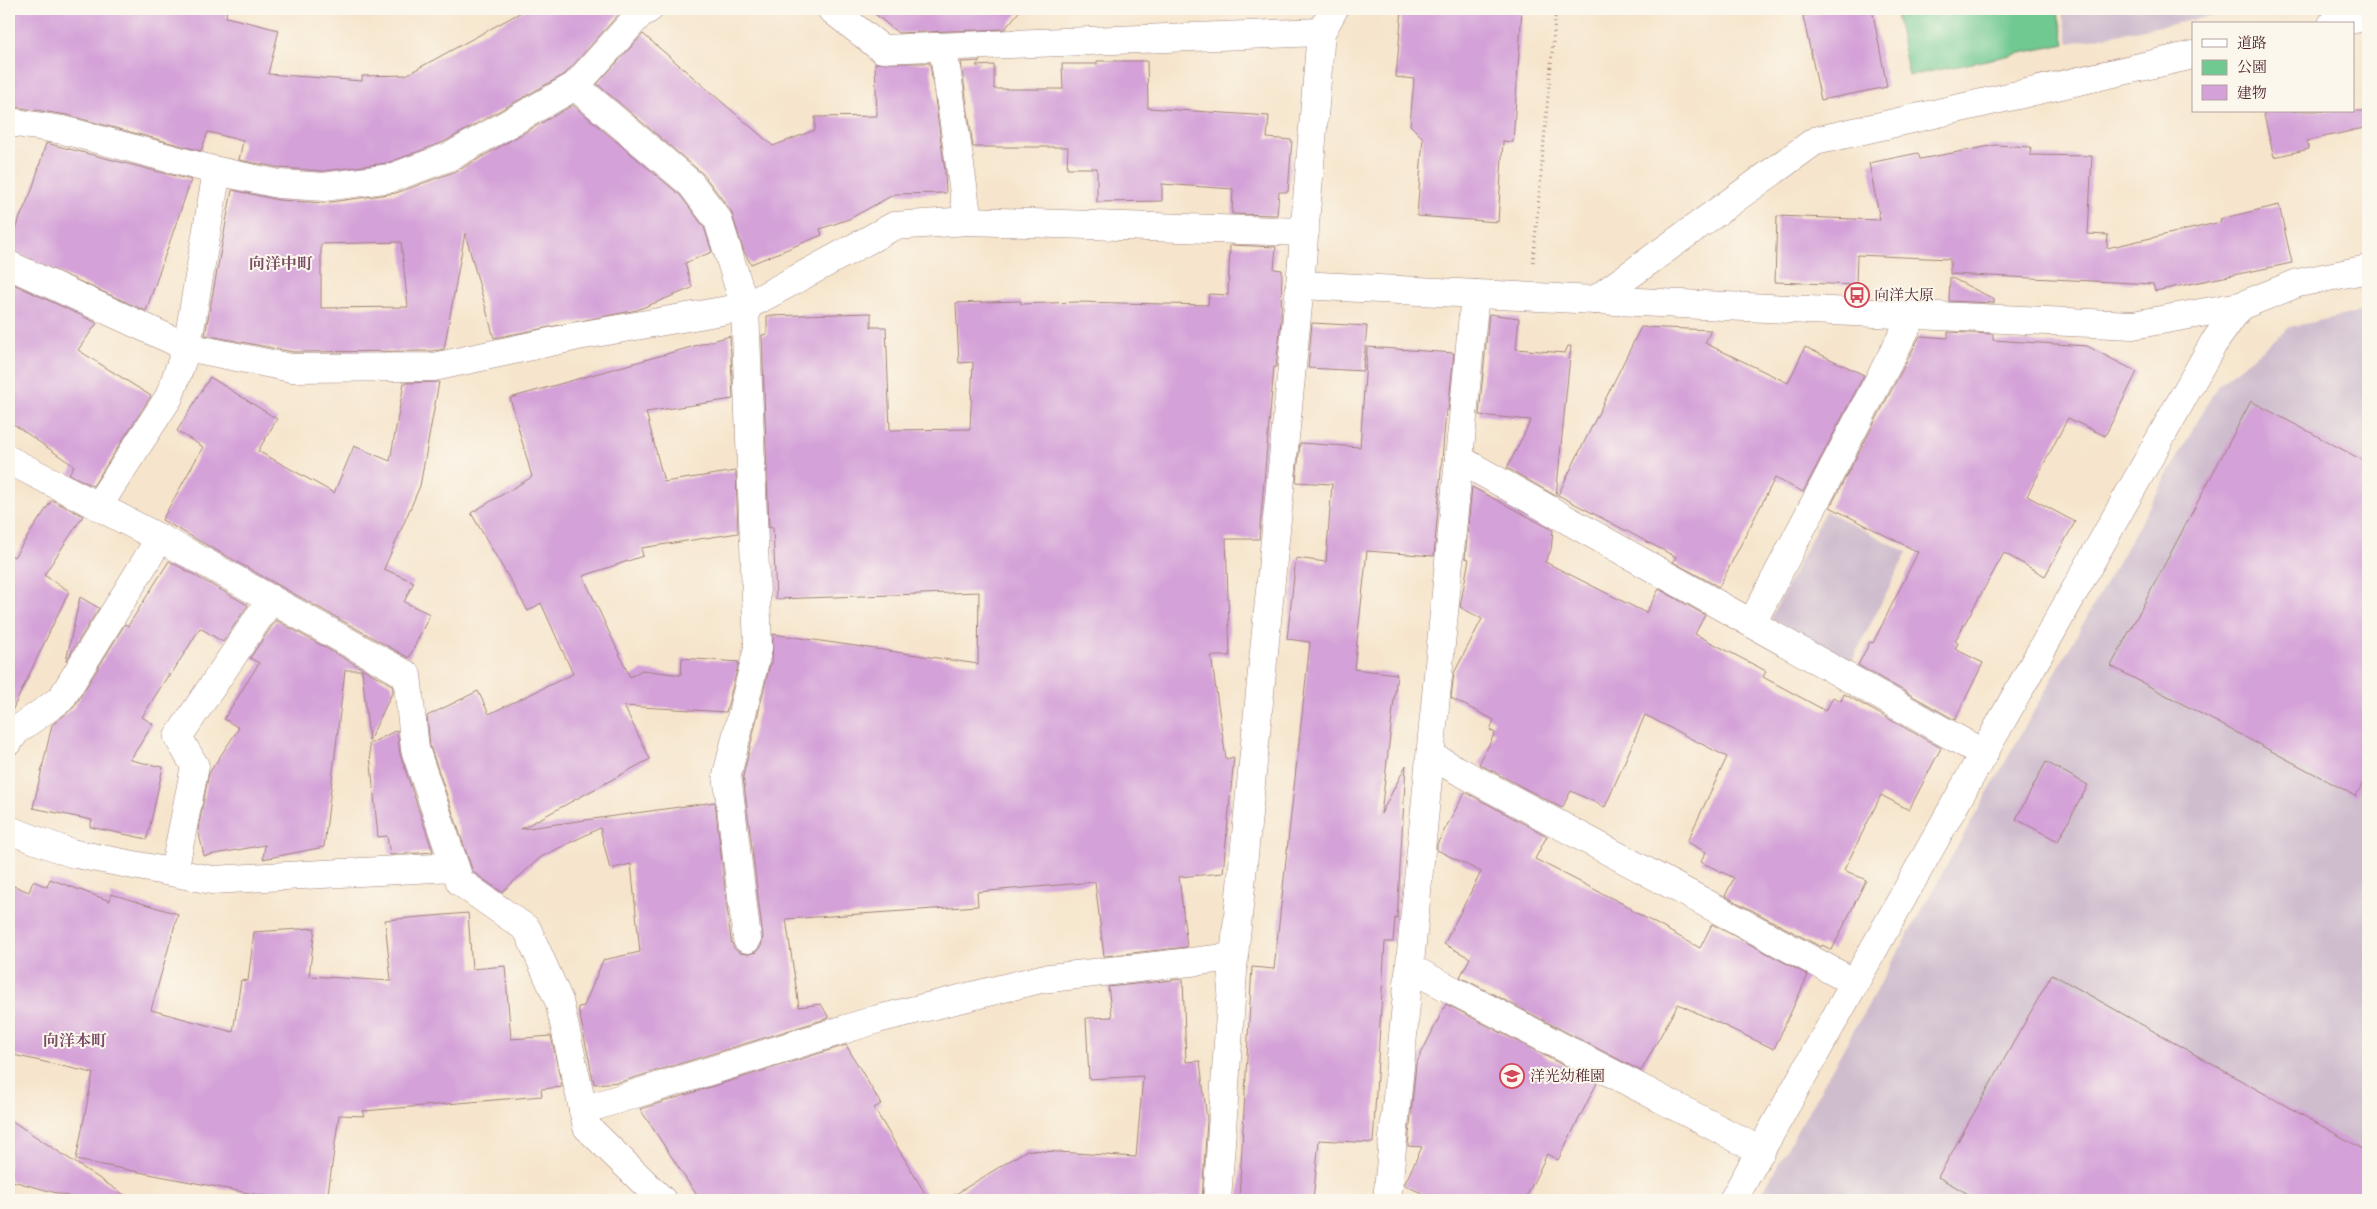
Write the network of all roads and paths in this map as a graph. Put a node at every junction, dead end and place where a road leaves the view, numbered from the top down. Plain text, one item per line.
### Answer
1 (649, 9) edge
2 (831, 9) edge
3 (1556, 9) edge
4 (1328, 15) edge
5 (2368, 16) edge
6 (2341, 22) edge
7 (943, 47) junction
8 (2192, 55) edge
9 (576, 86) junction
10 (9, 122) edge
11 (217, 171) junction
12 (968, 221) junction
13 (1305, 232) junction
14 (9, 265) edge
15 (2368, 268) edge
16 (1300, 285) junction
17 (1475, 294) junction
18 (1530, 297) junction
19 (1595, 300) junction
20 (2240, 306) junction
21 (745, 307) junction
22 (1913, 315) junction
23 (188, 347) junction
24 (1459, 459) junction
25 (9, 460) edge
26 (98, 506) junction
27 (160, 538) junction
28 (271, 599) junction
29 (1752, 623) junction
30 (9, 741) edge
31 (1984, 754) junction
32 (1431, 756) junction
33 (9, 830) edge
34 (454, 867) junction
35 (174, 872) junction
36 (747, 939) dead end
37 (1234, 957) junction
38 (1410, 968) junction
39 (1855, 983) junction
40 (583, 1110) junction
41 (1761, 1152) junction
42 (662, 1200) edge
43 (1217, 1200) edge
44 (1387, 1200) edge
45 (1733, 1200) edge

1 - 9 street
2 - 7 street
3 - 18 path
4 - 7 street
4 - 13 street
5 - 6 street
7 - 12 street
8 - 19 street
9 - 11 street
9 - 21 street
10 - 11 street
11 - 23 street
12 - 13 street
12 - 21 street
13 - 16 street
14 - 23 street
15 - 20 street
16 - 17 street
16 - 37 street
17 - 18 street
17 - 24 street
18 - 19 street
19 - 22 street
20 - 22 street
20 - 31 street
21 - 23 street
21 - 36 street
22 - 29 street
23 - 26 street
24 - 29 street
24 - 32 street
25 - 26 street
26 - 27 street
27 - 28 street
27 - 30 street
28 - 34 street
28 - 35 street
29 - 31 street
31 - 39 street
32 - 38 street
32 - 39 street
33 - 35 street
34 - 35 street
34 - 40 street
37 - 40 street
37 - 43 street
38 - 41 street
38 - 44 street
39 - 41 street
40 - 42 street
41 - 45 street

